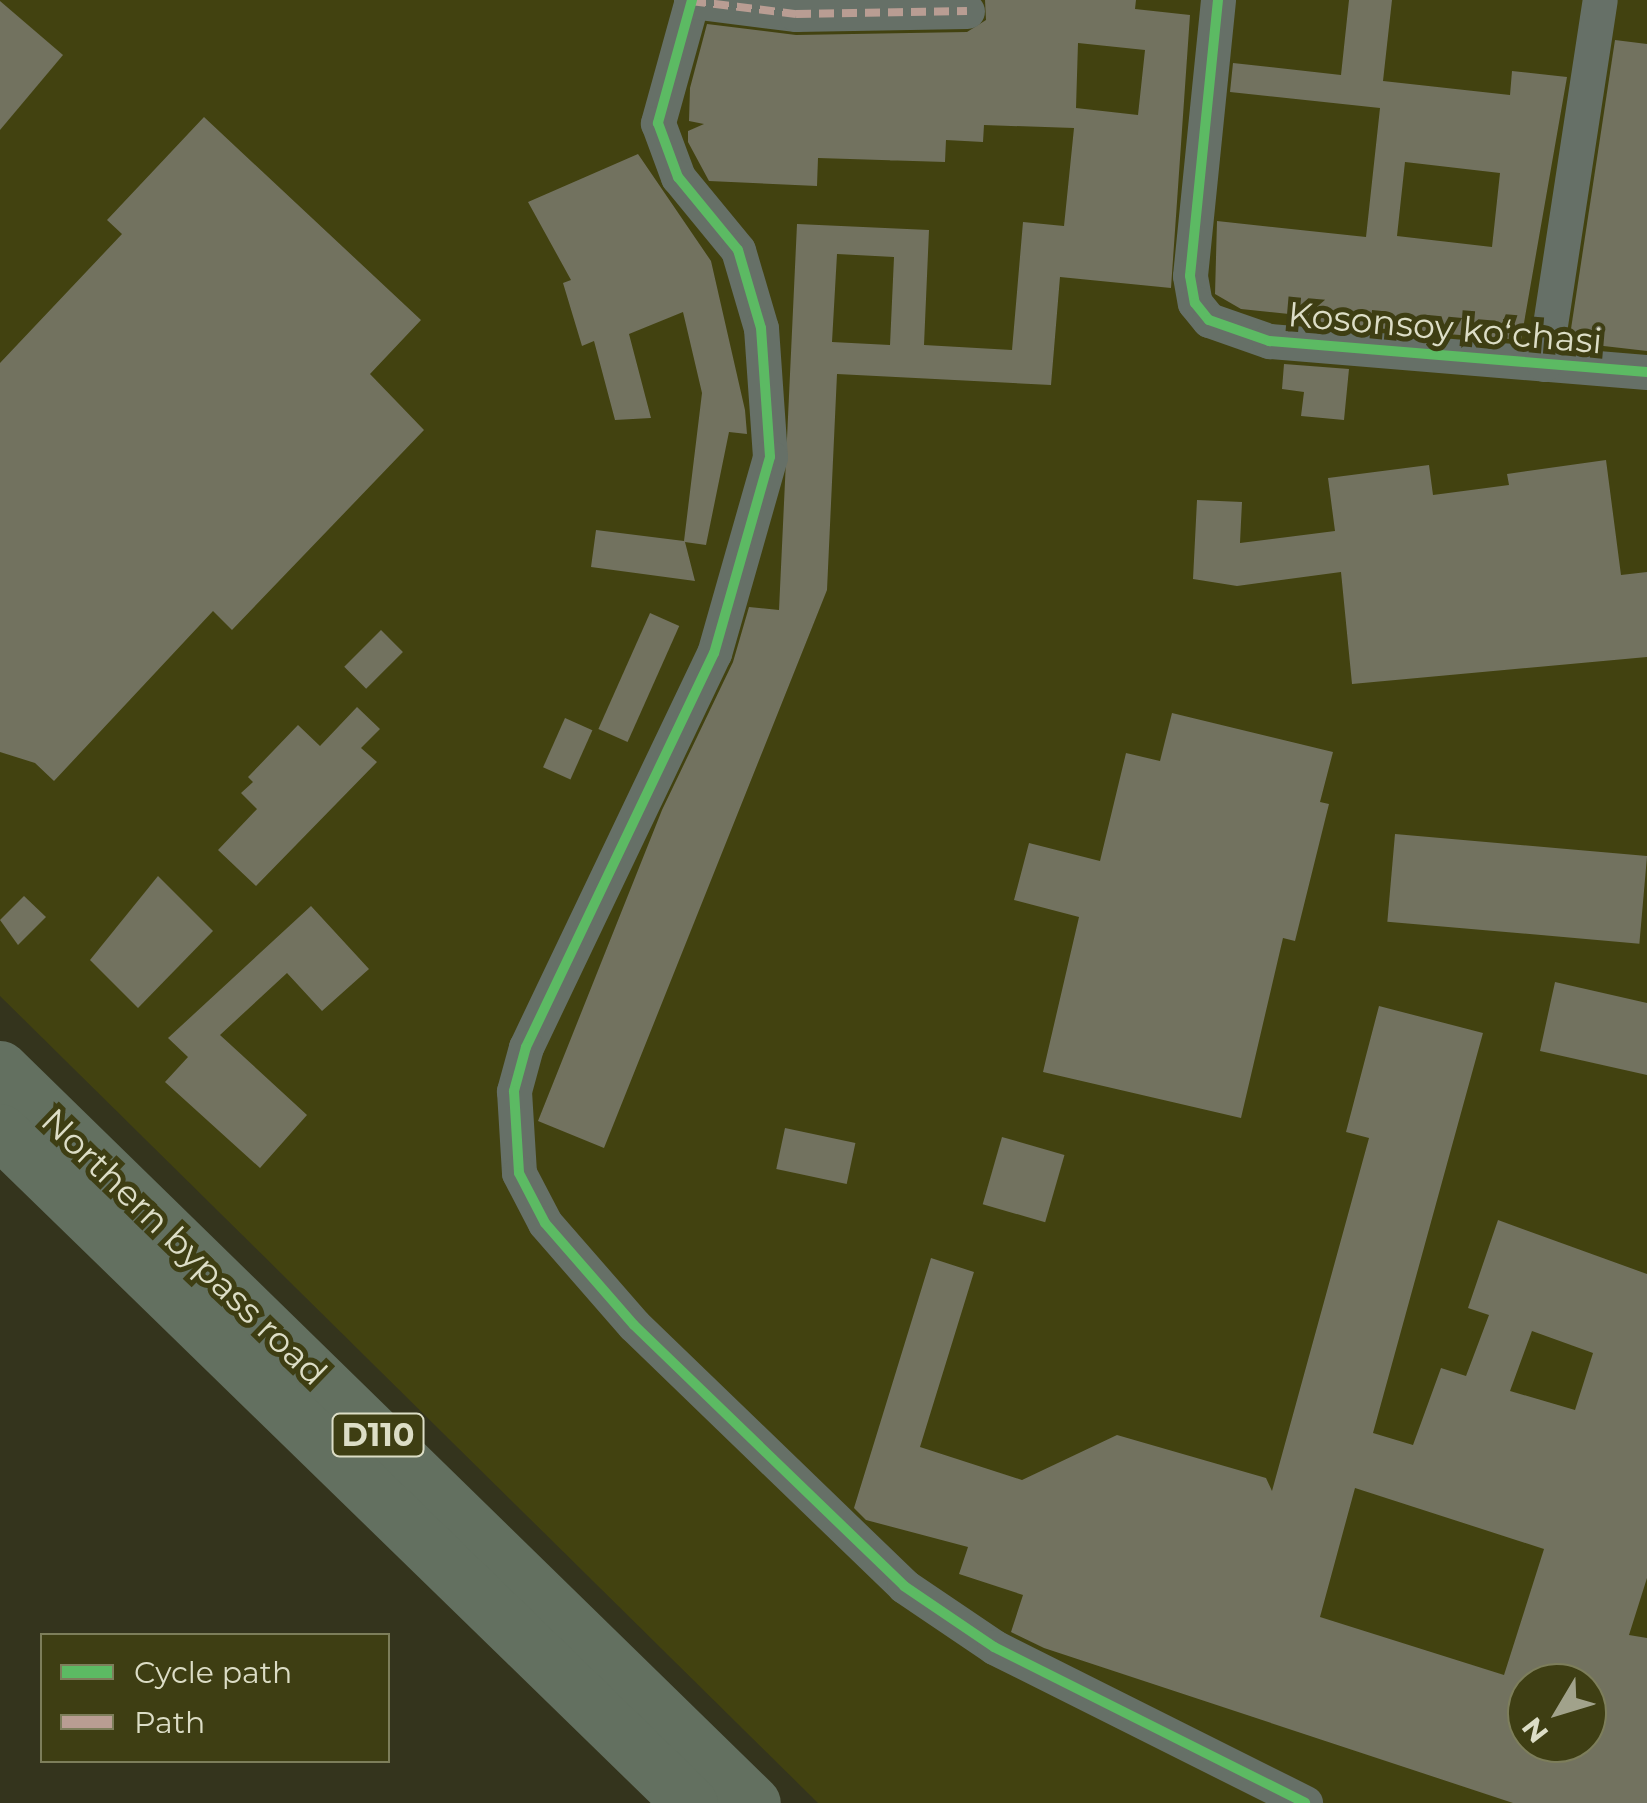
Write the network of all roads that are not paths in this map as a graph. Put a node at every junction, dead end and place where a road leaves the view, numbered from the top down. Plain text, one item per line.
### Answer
1 (692, 0) edge
2 (1218, 0) edge
3 (1600, 0) edge
4 (967, 10) dead end
5 (1544, 364) junction
6 (1647, 372) edge
7 (0, 1068) edge
8 (0, 1131) edge
9 (429, 1515) junction
10 (690, 1803) edge
11 (753, 1803) edge
12 (1304, 1803) edge

1 - 4 street
1 - 12 street
2 - 5 street, Kosonsoy koʻchasi
3 - 5 street, Kosonsoy koʻchasi
5 - 6 street, Kosonsoy koʻchasi
7 - 9 main road, Northern bypass road / D110
8 - 9 main road, Northern bypass road / D110
9 - 10 main road, Northern bypass road / D110
9 - 11 main road, Northern bypass road / D110

